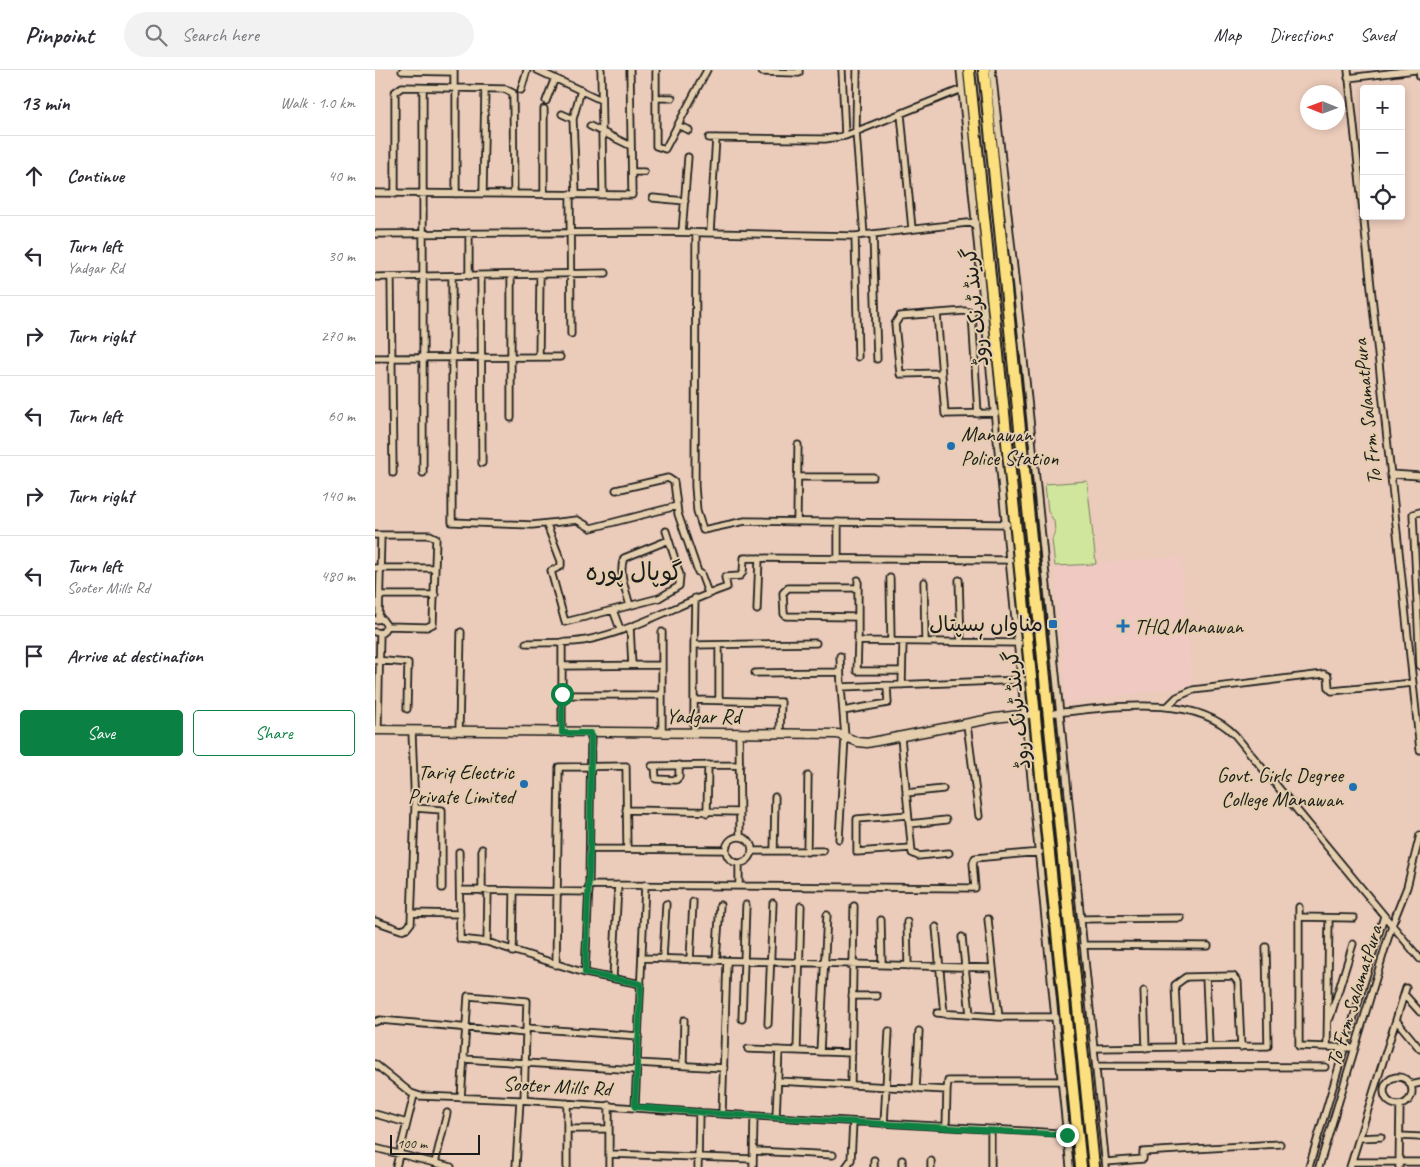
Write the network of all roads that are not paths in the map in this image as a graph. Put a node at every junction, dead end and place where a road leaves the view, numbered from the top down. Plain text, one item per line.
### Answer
1 (527, 70) edge
2 (537, 70) edge
3 (601, 70) edge
4 (630, 70) edge
5 (657, 70) edge
6 (707, 70) edge
7 (799, 70) edge
8 (842, 70) edge
9 (857, 70) edge
10 (960, 70) edge
11 (969, 70) edge
12 (984, 70) edge
13 (992, 70) edge
14 (1348, 70) edge
15 (1415, 70) edge
16 (1419, 70) edge
17 (403, 71) edge
18 (454, 71) edge
19 (762, 72) dead end
20 (1420, 77) edge
21 (555, 78) junction
22 (1348, 78) junction
23 (990, 85) junction
24 (455, 86) junction
25 (423, 88) junction
26 (485, 89) junction
27 (962, 89) junction
28 (521, 90) dead end
29 (581, 90) junction
30 (657, 98) junction
31 (672, 98) dead end
32 (546, 100) dead end
33 (601, 100) junction
34 (544, 109) dead end
35 (562, 114) dead end
36 (901, 114) junction
37 (573, 119) junction
38 (590, 126) dead end
39 (679, 126) junction
40 (689, 130) dead end
41 (602, 132) junction
42 (856, 132) junction
43 (845, 136) junction
44 (631, 146) junction
45 (688, 157) dead end
46 (632, 172) junction
47 (644, 172) dead end
48 (375, 194) edge
49 (395, 194) junction
50 (424, 194) junction
51 (456, 194) junction
52 (483, 194) junction
53 (514, 194) junction
54 (544, 194) junction
55 (573, 194) junction
56 (603, 194) junction
57 (653, 198) dead end
58 (685, 201) junction
59 (976, 222) junction
60 (912, 230) junction
61 (682, 232) junction
62 (423, 233) junction
63 (469, 233) junction
64 (570, 233) junction
65 (696, 233) junction
66 (710, 233) junction
67 (375, 234) edge
68 (873, 234) junction
69 (864, 235) junction
70 (855, 236) junction
71 (571, 274) junction
72 (607, 274) dead end
73 (511, 275) junction
74 (540, 275) junction
75 (423, 276) junction
76 (452, 276) junction
77 (469, 276) junction
78 (481, 276) junction
79 (375, 277) edge
80 (391, 277) junction
81 (937, 313) junction
82 (571, 334) dead end
83 (481, 357) junction
84 (511, 357) junction
85 (539, 357) junction
86 (560, 357) dead end
87 (858, 357) dead end
88 (375, 358) edge
89 (392, 358) junction
90 (423, 358) junction
91 (452, 358) junction
92 (877, 358) dead end
93 (941, 373) junction
94 (977, 414) junction
95 (996, 414) junction
96 (511, 418) dead end
97 (1026, 429) junction
98 (798, 445) dead end
99 (482, 463) dead end
100 (393, 473) dead end
101 (423, 473) dead end
102 (1391, 474) junction
103 (1420, 476) edge
104 (797, 477) junction
105 (873, 477) dead end
106 (616, 490) dead end
107 (677, 506) junction
108 (1420, 512) edge
109 (797, 522) junction
110 (838, 522) junction
111 (547, 525) junction
112 (1012, 526) junction
113 (1031, 526) junction
114 (666, 531) dead end
115 (378, 535) edge
116 (669, 540) junction
117 (838, 557) junction
118 (759, 558) junction
119 (1011, 560) junction
120 (378, 568) edge
121 (435, 568) junction
122 (890, 578) dead end
123 (858, 580) dead end
124 (959, 580) dead end
125 (924, 582) dead end
126 (858, 588) junction
127 (708, 593) junction
128 (380, 595) junction
129 (435, 595) junction
130 (695, 598) junction
131 (630, 606) junction
132 (613, 610) junction
133 (757, 610) dead end
134 (858, 617) junction
135 (377, 619) edge
136 (387, 626) junction
137 (630, 627) junction
138 (620, 630) junction
139 (377, 632) edge
140 (461, 632) dead end
141 (662, 632) dead end
142 (858, 641) junction
143 (891, 641) junction
144 (562, 642) junction
145 (903, 642) junction
146 (925, 642) junction
147 (961, 642) junction
148 (526, 643) dead end
149 (816, 643) dead end
150 (1019, 643) junction
151 (694, 645) junction
152 (719, 645) junction
153 (1419, 648) edge
154 (1048, 652) junction
155 (840, 656) dead end
156 (377, 660) edge
157 (632, 665) junction
158 (662, 665) junction
159 (563, 666) junction
160 (1420, 666) edge
161 (902, 671) junction
162 (840, 672) junction
163 (755, 673) dead end
164 (1023, 680) junction
165 (902, 685) junction
166 (1415, 685) edge
167 (887, 686) junction
168 (841, 687) junction
169 (562, 694) junction
170 (662, 695) junction
171 (694, 700) junction
172 (719, 700) junction
173 (1167, 707) junction
174 (407, 709) dead end
175 (843, 711) junction
176 (1053, 713) junction
177 (1031, 714) junction
178 (967, 725) junction
179 (377, 730) edge
180 (459, 731) junction
181 (412, 732) junction
182 (562, 733) junction
183 (591, 733) junction
184 (662, 733) junction
185 (694, 733) junction
186 (739, 733) junction
187 (780, 733) junction
188 (845, 737) junction
189 (901, 737) junction
190 (1420, 750) edge
191 (708, 765) junction
192 (740, 765) junction
193 (591, 766) junction
194 (679, 766) junction
195 (808, 776) dead end
196 (943, 788) dead end
197 (907, 793) junction
198 (775, 797) dead end
199 (415, 808) junction
200 (626, 810) junction
201 (740, 812) junction
202 (707, 813) junction
203 (909, 815) junction
204 (979, 816) dead end
205 (946, 820) dead end
206 (909, 824) junction
207 (1420, 835) edge
208 (740, 836) junction
209 (839, 839) dead end
210 (911, 848) junction
211 (482, 849) dead end
212 (590, 849) junction
213 (627, 849) junction
214 (726, 850) junction
215 (752, 851) junction
216 (774, 851) junction
217 (823, 851) dead end
218 (459, 852) dead end
219 (807, 852) junction
220 (1039, 852) junction
221 (949, 853) dead end
222 (739, 863) junction
223 (618, 885) junction
224 (645, 885) junction
225 (739, 886) junction
226 (442, 888) dead end
227 (589, 888) junction
228 (460, 890) junction
229 (485, 891) junction
230 (514, 892) junction
231 (558, 892) junction
232 (693, 902) dead end
233 (773, 903) dead end
234 (665, 904) dead end
235 (720, 905) dead end
236 (746, 905) dead end
237 (801, 906) dead end
238 (854, 906) dead end
239 (1299, 907) dead end
240 (413, 912) junction
241 (460, 914) junction
242 (827, 915) dead end
243 (1384, 916) junction
244 (1081, 918) junction
245 (1181, 918) dead end
246 (1299, 918) junction
247 (1329, 918) junction
248 (1354, 918) dead end
249 (988, 919) dead end
250 (881, 920) dead end
251 (375, 921) edge
252 (907, 922) dead end
253 (1392, 925) junction
254 (935, 927) dead end
255 (962, 938) dead end
256 (487, 942) junction
257 (1353, 944) dead end
258 (1083, 945) junction
259 (1209, 946) dead end
260 (1266, 947) dead end
261 (513, 952) junction
262 (643, 958) junction
263 (663, 959) junction
264 (1420, 959) edge
265 (690, 960) junction
266 (717, 961) junction
267 (727, 961) junction
268 (745, 962) junction
269 (771, 962) junction
270 (799, 963) junction
271 (825, 964) junction
272 (556, 965) junction
273 (853, 965) junction
274 (882, 965) junction
275 (908, 966) junction
276 (938, 967) junction
277 (965, 968) junction
278 (993, 968) junction
279 (585, 973) junction
280 (1206, 977) junction
281 (613, 978) junction
282 (641, 984) junction
283 (1144, 991) dead end
284 (852, 996) junction
285 (877, 996) dead end
286 (1420, 1012) edge
287 (971, 1015) junction
288 (999, 1017) junction
289 (1056, 1017) junction
290 (742, 1019) dead end
291 (684, 1020) dead end
292 (1396, 1020) junction
293 (375, 1022) edge
294 (768, 1024) dead end
295 (1327, 1025) junction
296 (466, 1028) junction
297 (526, 1030) junction
298 (889, 1031) dead end
299 (919, 1031) dead end
300 (639, 1036) junction
301 (1241, 1046) junction
302 (1209, 1047) junction
303 (1327, 1047) junction
304 (1345, 1047) junction
305 (1095, 1048) junction
306 (1146, 1048) junction
307 (1178, 1048) junction
308 (1355, 1048) junction
309 (749, 1049) dead end
310 (1420, 1049) edge
311 (779, 1050) junction
312 (797, 1051) junction
313 (820, 1052) junction
314 (852, 1053) junction
315 (464, 1059) junction
316 (637, 1063) junction
317 (375, 1064) edge
318 (525, 1064) junction
319 (683, 1065) junction
320 (1097, 1066) junction
321 (1325, 1067) dead end
322 (724, 1068) junction
323 (637, 1070) junction
324 (777, 1081) junction
325 (1062, 1081) junction
326 (1420, 1083) edge
327 (1376, 1084) junction
328 (851, 1085) junction
329 (1411, 1085) junction
330 (1384, 1086) junction
331 (885, 1087) junction
332 (917, 1089) junction
333 (947, 1090) junction
334 (1412, 1094) junction
335 (414, 1095) junction
336 (1420, 1096) edge
337 (461, 1098) junction
338 (522, 1100) junction
339 (567, 1103) junction
340 (609, 1105) junction
341 (1400, 1105) junction
342 (635, 1107) junction
343 (699, 1112) junction
344 (447, 1113) dead end
345 (375, 1114) edge
346 (722, 1114) junction
347 (754, 1116) junction
348 (776, 1117) junction
349 (853, 1122) junction
350 (407, 1123) junction
351 (884, 1124) junction
352 (946, 1127) junction
353 (567, 1129) junction
354 (609, 1129) junction
355 (991, 1130) junction
356 (1072, 1134) junction
357 (1400, 1136) junction
358 (1420, 1136) edge
359 (1381, 1137) dead end
360 (1359, 1138) junction
361 (1281, 1144) dead end
362 (375, 1148) edge
363 (753, 1151) junction
364 (399, 1154) junction
365 (609, 1154) junction
366 (833, 1155) dead end
367 (698, 1157) junction
368 (753, 1159) junction
369 (901, 1160) dead end
370 (1420, 1162) edge
371 (435, 1163) junction
372 (1106, 1164) edge
373 (1351, 1164) edge
374 (1399, 1165) edge
375 (396, 1167) edge
376 (451, 1167) edge
377 (516, 1167) edge
378 (567, 1167) edge
379 (609, 1167) edge
380 (698, 1167) edge
381 (753, 1167) edge
382 (846, 1167) edge
383 (902, 1167) edge
384 (991, 1167) edge
385 (1070, 1167) edge
386 (1081, 1167) edge
387 (1091, 1167) edge
388 (1309, 1167) edge
389 (1319, 1167) edge

1 - 28 street
2 - 21 street
3 - 33 street
4 - 44 street
5 - 30 street
6 - 39 street
7 - 19 street
8 - 43 street
9 - 42 street
10 - 27 street
11 - 112 highway, گرینڈ ٹرنک روڈ
12 - 23 highway, گرینڈ ٹرنک روڈ
13 - 23 street
14 - 22 street, To Frm SalamatPura
15 - 22 street
16 - 20 street
17 - 18 street
18 - 24 street
21 - 29 street
21 - 32 street
22 - 102 street, To Frm SalamatPura
23 - 97 highway, گرینڈ ٹرنک روڈ
24 - 25 street
24 - 26 street
24 - 51 street
25 - 49 street
25 - 50 street
26 - 52 street
26 - 53 street
27 - 36 street
27 - 59 street
29 - 33 street
29 - 37 street
30 - 31 street
30 - 39 street
33 - 41 street
34 - 54 street
35 - 37 street
36 - 42 street
36 - 60 street
37 - 55 street
38 - 41 street
39 - 40 street
41 - 44 street
41 - 56 street
42 - 43 street
42 - 69 street
43 - 66 street
44 - 46 street
45 - 58 street
46 - 47 street
46 - 56 street
48 - 49 street
49 - 50 street
50 - 51 street
50 - 62 street
51 - 52 street
52 - 53 street
53 - 54 street
54 - 55 street
55 - 56 street
55 - 64 street
57 - 58 street
58 - 61 street
59 - 60 street
59 - 95 street
60 - 68 street
61 - 64 street
61 - 65 street
62 - 63 street
62 - 67 street
62 - 75 street
63 - 64 street
63 - 77 street
64 - 71 street
65 - 66 street
65 - 109 street
66 - 70 street
68 - 69 street
68 - 92 street
69 - 70 street
70 - 87 street
71 - 72 street
71 - 74 street
71 - 82 street
73 - 74 street
73 - 78 street
73 - 84 street
74 - 85 street
75 - 76 street
75 - 80 street
75 - 90 street
76 - 77 street
76 - 91 street
77 - 78 street
78 - 83 street
79 - 80 street
80 - 89 street
81 - 93 street
81 - 93 street
81 - 94 street
83 - 84 street
83 - 91 street
83 - 99 street
84 - 85 street
84 - 96 street
85 - 86 street
88 - 89 street
89 - 90 street
89 - 100 street
90 - 91 street
90 - 101 street
91 - 111 street
93 - 94 street
94 - 95 street
95 - 112 street
97 - 113 highway, گرینڈ ٹرنک روڈ
97 - 154 street
98 - 104 street
102 - 103 street
102 - 166 street, To Frm SalamatPura
104 - 105 street
104 - 109 street
106 - 107 street
107 - 111 street
107 - 127 street
108 - 153 street
109 - 110 street
110 - 112 street
110 - 117 street
111 - 132 street
112 - 113 highway
112 - 119 street
112 - 177 highway, گرینڈ ٹرنک روڈ
113 - 154 highway, گرینڈ ٹرنک روڈ
114 - 116 street
115 - 120 street
115 - 121 street
116 - 131 street
116 - 131 street
117 - 118 street
117 - 119 street
118 - 127 street
118 - 133 street
119 - 150 street
120 - 121 street
120 - 128 street
121 - 129 street
122 - 143 street
123 - 126 street
124 - 147 street
125 - 146 street
126 - 134 street
126 - 134 street
127 - 130 street
128 - 129 street
128 - 135 street
129 - 136 street
130 - 137 street
130 - 151 street
131 - 132 street
132 - 138 street
134 - 142 street
135 - 136 street
136 - 139 street
137 - 138 street
137 - 157 street
138 - 144 street
139 - 156 street
140 - 180 street
141 - 158 street
142 - 143 street
142 - 161 street
143 - 145 street
144 - 148 street
144 - 159 street
145 - 146 street
145 - 161 street
146 - 147 street
147 - 150 street
149 - 152 street
150 - 164 street
151 - 152 street
151 - 171 street
152 - 172 street
153 - 160 street
154 - 176 highway, گرینڈ ٹرنک روڈ
155 - 162 street
156 - 174 street
156 - 179 street
157 - 158 street
157 - 159 street
158 - 170 street
159 - 169 street
161 - 165 street
162 - 163 street
162 - 168 street
164 - 165 street
164 - 177 street
165 - 167 street
166 - 173 street
166 - 190 street, To Frm SalamatPura
167 - 168 street
167 - 175 street
168 - 175 street
169 - 170 street
169 - 182 street
170 - 184 street
171 - 172 street
171 - 185 street
172 - 187 street
173 - 176 street
173 - 243 street
175 - 188 street
176 - 244 street
176 - 387 highway, گرینڈ ٹرنک روڈ
177 - 178 street, Yadgar Rd
177 - 220 street
177 - 356 highway, گرینڈ ٹرنک روڈ
178 - 189 street, Yadgar Rd
178 - 204 street
179 - 181 street, Yadgar Rd
180 - 181 street, Yadgar Rd
180 - 182 street, Yadgar Rd
181 - 199 street
182 - 183 street, Yadgar Rd
183 - 184 street, Yadgar Rd
183 - 193 street
184 - 185 street, Yadgar Rd
185 - 186 street, Yadgar Rd
186 - 187 street, Yadgar Rd
186 - 192 street
187 - 188 street, Yadgar Rd
188 - 189 street, Yadgar Rd
188 - 209 street
189 - 197 street
191 - 192 street
191 - 194 street
191 - 202 street
192 - 201 street
193 - 200 street
193 - 212 street
193 - 231 street
194 - 194 street
195 - 219 street
196 - 197 street
197 - 203 street
198 - 216 street
199 - 226 street
199 - 240 street
200 - 202 street
200 - 213 street
201 - 202 street
201 - 208 street
203 - 206 street
203 - 210 street
205 - 206 street
206 - 210 street
207 - 253 street, To Frm SalamatPura
208 - 214 street
208 - 215 street
210 - 221 street
211 - 229 street
212 - 213 street
212 - 227 street
213 - 214 street
214 - 222 street
215 - 216 street
215 - 222 street
216 - 219 street
217 - 219 street
218 - 228 street
220 - 225 street
220 - 289 street
222 - 225 street
223 - 224 street
223 - 227 street
223 - 281 street
224 - 225 street
224 - 262 street
227 - 231 street
227 - 279 street
228 - 229 street
228 - 241 street
229 - 230 street
229 - 256 street
230 - 231 street
230 - 261 street
231 - 272 street
232 - 265 street
233 - 269 street
234 - 263 street
235 - 266 street
236 - 268 street
237 - 270 street
238 - 273 street
239 - 246 street
240 - 241 street
240 - 251 street
241 - 256 street
242 - 271 street
243 - 253 street
243 - 304 street
244 - 245 street
244 - 258 street
246 - 247 street
246 - 303 street
247 - 248 street
247 - 295 street
249 - 278 street
250 - 274 street
252 - 275 street
253 - 264 street
253 - 308 street, To Frm SalamatPura
254 - 276 street
255 - 277 street
256 - 261 street
257 - 295 street
258 - 259 street
258 - 305 street
260 - 301 street
261 - 272 street
262 - 263 street
262 - 282 street
263 - 265 street
265 - 266 street
266 - 267 street
267 - 268 street
267 - 322 street
268 - 269 street
268 - 290 street
269 - 270 street
269 - 294 street
270 - 271 street
270 - 312 street
271 - 273 street
271 - 313 street
272 - 279 street
273 - 274 street
273 - 284 street
274 - 275 street
275 - 276 street
276 - 277 street
276 - 287 street
277 - 278 street
277 - 287 street
278 - 288 street
279 - 281 street
280 - 301 street
280 - 302 street
280 - 307 street
281 - 282 street
282 - 300 street
283 - 306 street
284 - 285 street
284 - 314 street
286 - 292 street
287 - 288 street
288 - 289 street
289 - 325 street
291 - 319 street
292 - 310 street
292 - 327 street
293 - 296 street
295 - 303 street
296 - 297 street
296 - 297 street
296 - 315 street
297 - 300 street
297 - 318 street
298 - 331 street
299 - 332 street
300 - 316 street
301 - 302 street
302 - 307 street
303 - 304 street
304 - 308 street
304 - 388 street
305 - 306 street
305 - 320 street
306 - 307 street
308 - 389 street, To Frm SalamatPura
309 - 311 street
311 - 312 street
311 - 324 street
312 - 313 street
313 - 314 street
314 - 328 street
315 - 318 street
315 - 337 street
316 - 319 street
316 - 323 street
317 - 335 street
318 - 323 street
318 - 338 street
319 - 322 street
320 - 321 street
320 - 372 street
322 - 346 street
323 - 342 street
324 - 328 street
324 - 348 street
325 - 333 street
325 - 356 street
326 - 329 street
327 - 330 street
327 - 360 street
328 - 331 street
329 - 330 street
329 - 334 street
330 - 341 street
331 - 332 street
331 - 351 street
332 - 333 street
333 - 352 street
334 - 336 street
334 - 341 street
335 - 337 street, Sooter Mills Rd
335 - 350 street
337 - 338 street, Sooter Mills Rd
338 - 339 street, Sooter Mills Rd
338 - 377 street
339 - 340 street, Sooter Mills Rd
339 - 353 street
340 - 342 street, Sooter Mills Rd
340 - 354 street
341 - 357 street
342 - 343 street, Sooter Mills Rd
343 - 346 street, Sooter Mills Rd
343 - 367 street
344 - 371 street
345 - 350 street
346 - 347 street, Sooter Mills Rd
347 - 348 street, Sooter Mills Rd
347 - 363 street
348 - 349 street, Sooter Mills Rd
349 - 351 street, Sooter Mills Rd
349 - 382 street
350 - 364 street
351 - 352 street, Sooter Mills Rd
352 - 355 street, Sooter Mills Rd
353 - 354 street
353 - 378 street
354 - 365 street
355 - 356 street, Sooter Mills Rd
355 - 384 street
356 - 385 street
356 - 386 highway, گرینڈ ٹرنک روڈ
357 - 358 street
357 - 374 street
359 - 360 street
360 - 373 street
361 - 372 street
362 - 364 street
363 - 366 street
363 - 368 street
364 - 371 street
364 - 375 street
365 - 367 street
365 - 379 street
367 - 368 street
367 - 380 street
368 - 381 street
369 - 383 street
370 - 374 street
371 - 376 street
373 - 374 street

